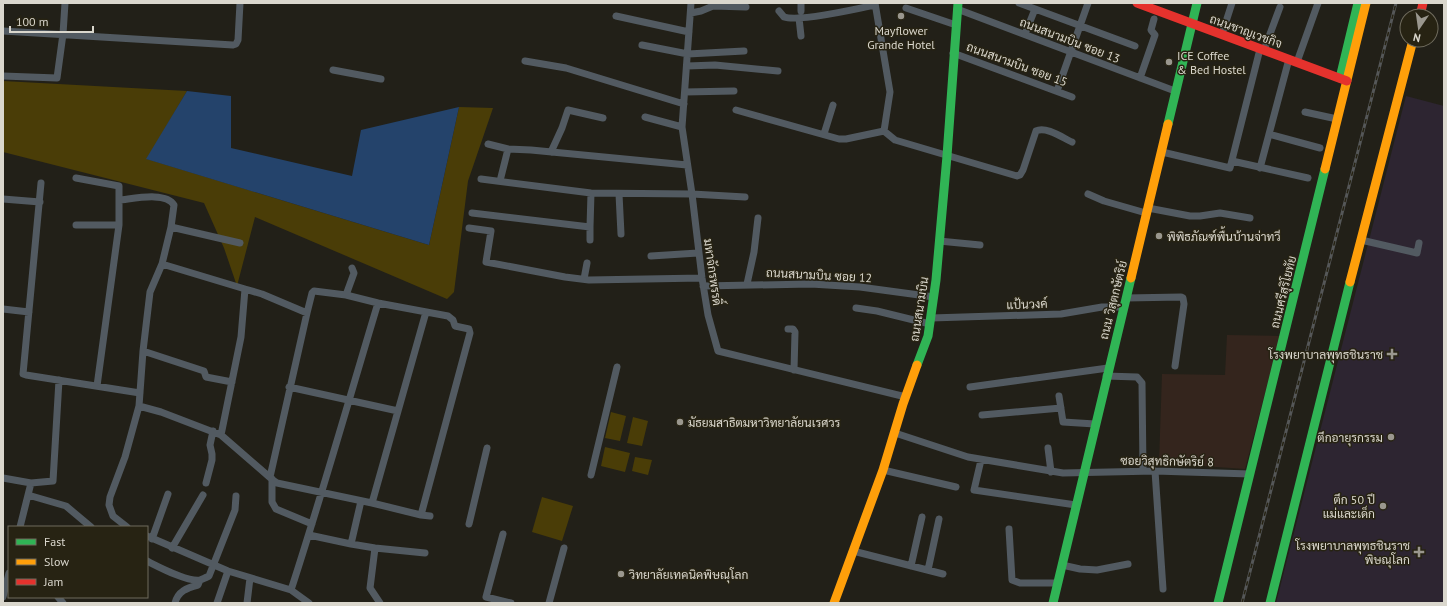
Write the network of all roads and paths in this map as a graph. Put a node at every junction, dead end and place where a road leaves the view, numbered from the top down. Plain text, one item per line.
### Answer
1 (65, 3) edge
2 (240, 3) edge
3 (692, 3) edge
4 (801, 3) edge
5 (1019, 3) edge
6 (1088, 3) edge
7 (1137, 3) edge
8 (1197, 3) edge
9 (1232, 3) edge
10 (1318, 3) edge
11 (1358, 3) edge
12 (1366, 3) edge
13 (875, 4) edge
14 (958, 6) edge
15 (746, 7) dead end
16 (1280, 7) dead end
17 (906, 8) dead end
18 (1035, 9) junction
19 (779, 11) dead end
20 (691, 13) junction
21 (800, 14) junction
22 (616, 16) dead end
23 (1154, 19) dead end
24 (1192, 23) junction
25 (956, 25) junction
26 (1080, 25) junction
27 (3, 31) edge
28 (690, 32) junction
29 (64, 34) junction
30 (1025, 34) junction
31 (1222, 34) junction
32 (801, 36) dead end
33 (642, 45) dead end
34 (1135, 46) dead end
35 (1411, 48) edge
36 (1262, 49) junction
37 (744, 51) dead end
38 (1071, 52) junction
39 (953, 53) junction
40 (688, 54) junction
41 (525, 61) dead end
42 (1293, 61) junction
43 (687, 66) junction
44 (333, 70) dead end
45 (778, 71) dead end
46 (3, 76) edge
47 (381, 78) dead end
48 (1140, 78) junction
49 (1343, 79) junction
50 (1175, 90) junction
51 (1057, 91) junction
52 (685, 92) junction
53 (734, 92) dead end
54 (1072, 97) dead end
55 (684, 104) junction
56 (833, 105) dead end
57 (736, 110) dead end
58 (1305, 112) dead end
59 (645, 117) dead end
60 (603, 118) dead end
61 (1337, 119) junction
62 (682, 127) junction
63 (884, 131) junction
64 (824, 134) junction
65 (1269, 134) junction
66 (1072, 142) dead end
67 (488, 144) dead end
68 (1320, 148) dead end
69 (508, 149) junction
70 (551, 152) junction
71 (1162, 152) junction
72 (947, 156) junction
73 (1232, 161) junction
74 (687, 165) junction
75 (1260, 168) junction
76 (501, 177) dead end
77 (76, 178) dead end
78 (1308, 178) dead end
79 (481, 179) dead end
80 (42, 183) dead end
81 (591, 193) junction
82 (619, 194) junction
83 (692, 194) junction
84 (1088, 194) dead end
85 (745, 197) dead end
86 (3, 199) edge
87 (119, 200) junction
88 (40, 202) junction
89 (1147, 211) junction
90 (472, 214) dead end
91 (758, 218) dead end
92 (1250, 218) dead end
93 (76, 225) dead end
94 (119, 225) junction
95 (171, 227) junction
96 (590, 227) junction
97 (469, 228) dead end
98 (621, 234) dead end
99 (590, 240) dead end
100 (1361, 240) junction
101 (939, 241) junction
102 (240, 243) dead end
103 (1419, 243) dead end
104 (980, 245) dead end
105 (698, 253) junction
106 (652, 256) dead end
107 (587, 263) dead end
108 (162, 264) junction
109 (352, 268) dead end
110 (702, 278) junction
111 (584, 279) junction
112 (747, 284) junction
113 (703, 286) junction
114 (245, 289) junction
115 (346, 295) junction
116 (934, 297) junction
117 (1124, 302) junction
118 (378, 303) junction
119 (3, 308) edge
120 (856, 308) dead end
121 (29, 312) junction
122 (426, 312) junction
123 (306, 313) junction
124 (931, 321) junction
125 (788, 329) dead end
126 (143, 351) junction
127 (1175, 366) dead end
128 (617, 367) dead end
129 (794, 370) junction
130 (1108, 372) junction
131 (59, 380) junction
132 (232, 382) junction
133 (96, 386) junction
134 (290, 387) junction
135 (970, 387) dead end
136 (140, 393) junction
137 (1059, 396) dead end
138 (906, 397) junction
139 (349, 400) junction
140 (139, 406) junction
141 (1061, 408) junction
142 (398, 411) junction
143 (982, 416) dead end
144 (1095, 424) junction
145 (213, 431) junction
146 (895, 433) junction
147 (222, 435) junction
148 (487, 448) dead end
149 (1048, 448) dead end
150 (981, 460) junction
151 (883, 470) junction
152 (1143, 471) junction
153 (1155, 471) junction
154 (1051, 472) junction
155 (1083, 472) junction
156 (1250, 474) junction
157 (591, 475) dead end
158 (3, 478) edge
159 (271, 478) junction
160 (31, 483) junction
161 (206, 483) dead end
162 (956, 487) dead end
163 (321, 492) junction
164 (168, 494) dead end
165 (28, 495) junction
166 (203, 495) dead end
167 (236, 496) dead end
168 (361, 501) junction
169 (372, 503) junction
170 (1076, 505) junction
171 (421, 515) junction
172 (430, 516) dead end
173 (922, 517) dead end
174 (939, 519) dead end
175 (312, 524) junction
176 (469, 524) dead end
177 (20, 526) edge
178 (90, 526) edge
179 (126, 526) edge
180 (1009, 529) dead end
181 (503, 534) dead end
182 (309, 535) junction
183 (150, 538) edge
184 (351, 544) junction
185 (172, 548) junction
186 (376, 548) junction
187 (564, 548) dead end
188 (853, 551) junction
189 (425, 553) dead end
190 (148, 561) edge
191 (1128, 564) dead end
192 (213, 565) junction
193 (1062, 565) junction
194 (911, 566) junction
195 (928, 570) junction
196 (228, 571) junction
197 (943, 574) dead end
198 (8, 578) edge
199 (250, 578) junction
200 (200, 580) junction
201 (1057, 583) junction
202 (1163, 589) dead end
203 (291, 590) junction
204 (3, 597) edge
205 (175, 603) edge
206 (217, 603) edge
207 (247, 603) edge
208 (309, 603) edge
209 (380, 603) edge
210 (511, 603) edge
211 (549, 603) edge
212 (834, 603) edge
213 (1052, 603) edge
214 (1218, 603) edge
215 (1270, 603) edge

1 - 29 street
2 - 29 street
3 - 20 street, มหาจักรพรรดิ์
4 - 21 street
5 - 18 street
6 - 26 street
7 - 24 street, ถนนชาญเวชกิจ
8 - 24 street, ถนน วิสุตกษัตริย์
9 - 31 street
10 - 42 street
11 - 49 street
12 - 49 street
13 - 21 street
13 - 63 street
14 - 25 street, ถนนสนามบิน
14 - 30 street, ถนนสนามบิน ซอย 13
15 - 20 street
16 - 36 street
17 - 25 street
18 - 26 street
18 - 30 street
19 - 21 street
20 - 28 street, มหาจักรพรรดิ์
21 - 32 street
22 - 28 street
23 - 48 street
24 - 31 street, ถนนชาญเวชกิจ
24 - 50 street, ถนน วิสุตกษัตริย์
25 - 39 street, ถนนสนามบิน
26 - 34 street
26 - 38 street
27 - 29 street
28 - 40 street, มหาจักรพรรดิ์
29 - 46 street
30 - 38 street, ถนนสนามบิน ซอย 13
31 - 36 street, ถนนชาญเวชกิจ
33 - 40 street
35 - 100 street
36 - 42 street, ถนนชาญเวชกิจ
36 - 73 street
37 - 40 street
38 - 48 street, ถนนสนามบิน ซอย 13
38 - 51 street
39 - 51 street, ถนนสนามบิน ซอย 15
39 - 72 street, ถนนสนามบิน
40 - 43 street, มหาจักรพรรดิ์
41 - 55 street
42 - 49 street, ถนนชาญเวชกิจ
42 - 65 street
43 - 45 street
43 - 52 street, มหาจักรพรรดิ์
44 - 47 street
48 - 50 street, ถนนสนามบิน ซอย 13
49 - 61 street, ถนนศรีสุริโยทัย
50 - 71 street, ถนน วิสุตกษัตริย์
51 - 54 street, ถนนสนามบิน ซอย 15
52 - 53 street
52 - 55 street, มหาจักรพรรดิ์
55 - 62 street, มหาจักรพรรดิ์
56 - 64 street
57 - 64 street
58 - 61 street
59 - 62 street
60 - 70 street
61 - 156 street, ถนนศรีสุริโยทัย
62 - 74 street, มหาจักรพรรดิ์
63 - 64 street
63 - 72 street
65 - 68 street
65 - 75 street
66 - 72 street
67 - 69 street
69 - 70 street
69 - 76 street
70 - 74 street
71 - 73 street
71 - 89 street, ถนน วิสุตกษัตริย์
72 - 101 street, ถนนสนามบิน
73 - 75 street
74 - 83 street, มหาจักรพรรดิ์
75 - 78 street
77 - 87 street
79 - 81 street
80 - 88 street
81 - 82 street
81 - 96 street
82 - 83 street
82 - 98 street
83 - 85 street
83 - 105 street, มหาจักรพรรดิ์
84 - 89 street
86 - 88 street
87 - 94 street
87 - 95 street
88 - 121 street
89 - 92 street
89 - 117 street, ถนน วิสุตกษัตริย์
90 - 96 street
91 - 112 street
93 - 94 street
94 - 133 street
95 - 102 street
95 - 108 street
96 - 99 street
97 - 111 street
100 - 103 street
100 - 215 street
101 - 104 street
101 - 116 street, ถนนสนามบิน
105 - 106 street
105 - 110 street, มหาจักรพรรดิ์
107 - 111 street
108 - 114 street
108 - 126 street
109 - 115 street
110 - 111 street
110 - 113 street, มหาจักรพรรดิ์
112 - 113 street, ถนนสนามบิน ซอย 12
112 - 116 street, ถนนสนามบิน ซอย 12
113 - 129 street, มหาจักรพรรดิ์
114 - 123 street
114 - 132 street
115 - 118 street
115 - 123 street
116 - 124 street, ถนนสนามบิน
117 - 124 street, แป้นวงค์
117 - 127 street, แป้นวงค์
117 - 130 street, ถนน วิสุตกษัตริย์
118 - 122 street
118 - 139 street
119 - 121 street
120 - 124 street, แป้นวงค์
121 - 131 street
122 - 142 street
122 - 171 street
123 - 134 street
124 - 138 street, ถนนสนามบิน
125 - 129 street
126 - 132 street
126 - 136 street
128 - 157 street
129 - 138 street, มหาจักรพรรดิ์
130 - 135 street
130 - 144 street, ถนน วิสุตกษัตริย์
130 - 152 street
131 - 133 street
131 - 160 street
132 - 147 street
133 - 136 street
134 - 139 street
134 - 159 street
136 - 140 street
137 - 141 street
138 - 146 street, ถนนสนามบิน
139 - 142 street
139 - 163 street
140 - 145 street
140 - 179 street
141 - 143 street
141 - 144 street
142 - 169 street
144 - 155 street, ถนน วิสุตกษัตริย์
145 - 147 street
145 - 161 street
146 - 150 street, ซอยวิสุทธิกษัตริย์ 8
146 - 151 street, ถนนสนามบิน
147 - 159 street
148 - 176 street
149 - 154 street
150 - 154 street, ซอยวิสุทธิกษัตริย์ 8
150 - 170 street
151 - 162 street
151 - 188 street, ถนนสนามบิน
152 - 153 street, ซอยวิสุทธิกษัตริย์ 8
152 - 155 street, ซอยวิสุทธิกษัตริย์ 8
153 - 156 street, ซอยวิสุทธิกษัตริย์ 8
153 - 202 street
154 - 155 street, ซอยวิสุทธิกษัตริย์ 8
155 - 170 street, ถนน วิสุตกษัตริย์
156 - 214 street, ถนนศรีสุริโยทัย
158 - 160 street
159 - 163 street
159 - 175 street
160 - 165 street
163 - 168 street
163 - 175 street
164 - 183 street
165 - 177 street
165 - 178 street
166 - 185 street
167 - 192 street
168 - 169 street
168 - 184 street
169 - 171 street
170 - 193 street, ถนน วิสุตกษัตริย์
171 - 172 street
173 - 194 street
174 - 195 street
175 - 182 street
180 - 201 street
181 - 210 street
182 - 184 street
182 - 203 street
183 - 185 street
184 - 186 street
185 - 192 street
186 - 189 street
186 - 209 street
187 - 211 street
188 - 194 street
188 - 212 street, ถนนสนามบิน
190 - 200 street
191 - 193 street
192 - 196 street
192 - 200 street
193 - 201 street, ถนน วิสุตกษัตริย์
194 - 195 street
195 - 197 street
196 - 199 street
196 - 206 street
198 - 204 street
199 - 203 street
199 - 207 street
200 - 205 street
201 - 213 street, ถนน วิสุตกษัตริย์
203 - 208 street

